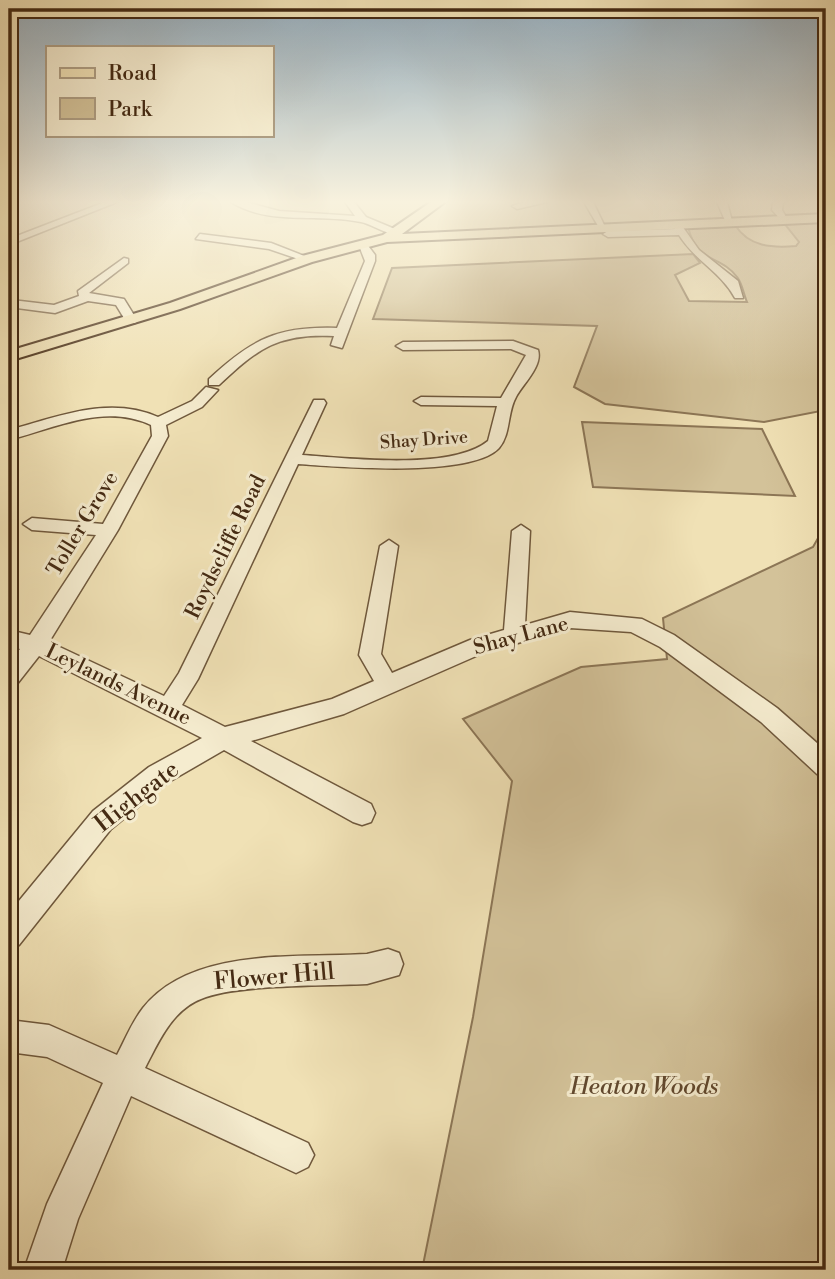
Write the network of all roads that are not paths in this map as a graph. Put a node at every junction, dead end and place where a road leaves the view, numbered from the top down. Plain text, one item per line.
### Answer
1 (123, 262) edge
2 (299, 262) edge
3 (370, 262) edge
4 (707, 262) edge
5 (739, 296) dead end
6 (87, 297) junction
7 (12, 304) dead end
8 (131, 320) junction
9 (403, 346) dead end
10 (9, 356) edge
11 (421, 401) dead end
12 (506, 402) junction
13 (320, 403) dead end
14 (158, 423) junction
15 (9, 435) edge
16 (295, 459) junction
17 (32, 524) dead end
18 (109, 530) junction
19 (521, 531) dead end
20 (389, 546) dead end
21 (514, 634) junction
22 (9, 638) edge
23 (36, 645) junction
24 (9, 678) edge
25 (387, 683) junction
26 (168, 708) junction
27 (224, 738) junction
28 (826, 766) edge
29 (362, 813) dead end
30 (9, 935) edge
31 (388, 964) dead end
32 (9, 1036) edge
33 (122, 1077) junction
34 (296, 1155) dead end
35 (43, 1270) edge

1 - 6 street
2 - 8 main road
3 - 14 street
4 - 5 street
6 - 7 street
6 - 8 street
8 - 10 main road
9 - 12 street, Shay Drive
11 - 12 street
12 - 16 street, Shay Drive
13 - 16 street, Roydscliffe Road
14 - 15 street
14 - 18 street, Toller Grove
16 - 26 street, Roydscliffe Road
17 - 18 street
18 - 23 street, Toller Grove
19 - 21 street
20 - 25 street
21 - 25 street, Shay Lane
21 - 28 street, Shay Lane
22 - 23 street, Leylands Avenue
23 - 24 street, Toller Grove
23 - 26 street, Leylands Avenue
25 - 27 street, Shay Lane
26 - 27 street, Leylands Avenue
27 - 29 street, Leylands Avenue
27 - 30 street, Highgate
31 - 33 street, Flower Hill
32 - 33 street
33 - 34 street
33 - 35 street, Flower Hill

